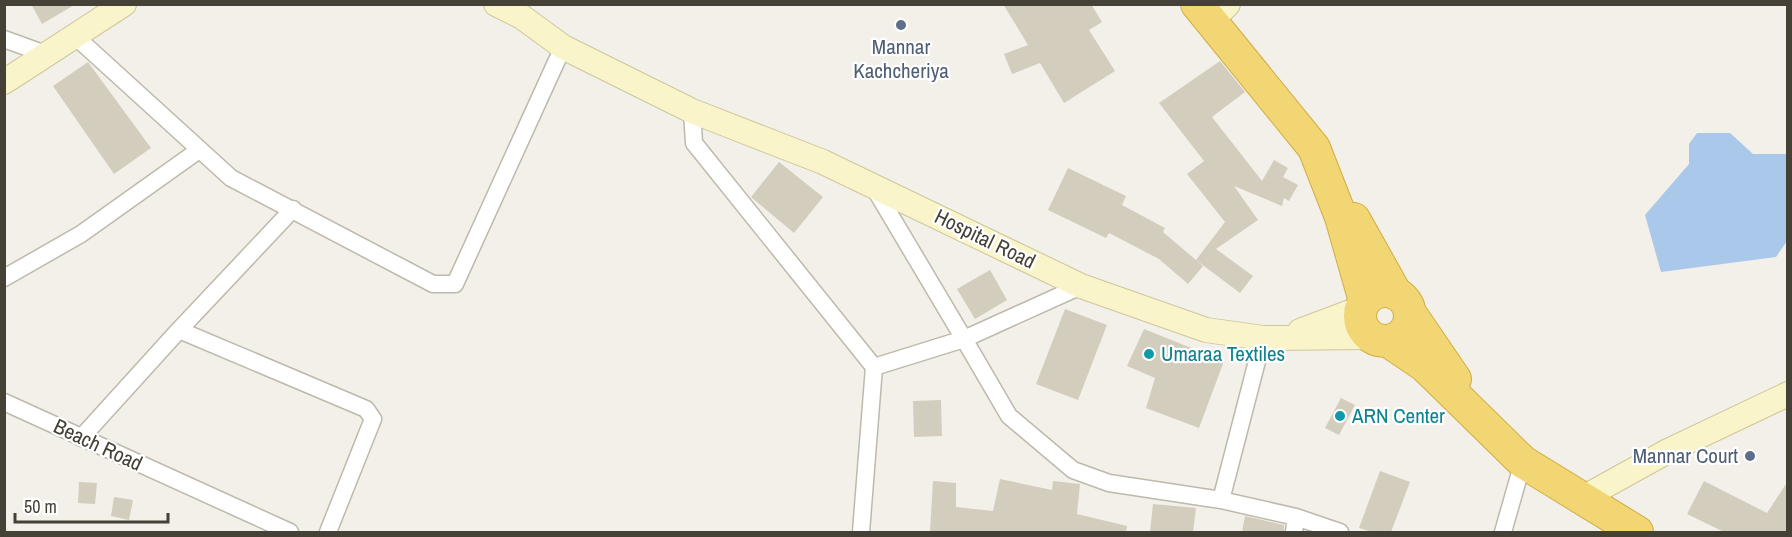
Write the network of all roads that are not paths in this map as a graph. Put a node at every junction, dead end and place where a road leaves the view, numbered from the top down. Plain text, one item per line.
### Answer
1 (124, 4) edge
2 (496, 4) edge
3 (1212, 10) edge
4 (524, 11) edge
5 (76, 37) junction
6 (4, 39) edge
7 (563, 47) junction
8 (48, 55) junction
9 (4, 82) edge
10 (692, 111) junction
11 (1314, 148) junction
12 (199, 150) junction
13 (873, 185) junction
14 (293, 209) junction
15 (4, 278) edge
16 (1081, 286) junction
17 (1403, 304) junction
18 (1371, 322) junction
19 (179, 330) junction
20 (1287, 337) junction
21 (1263, 338) junction
22 (964, 339) junction
23 (874, 368) junction
24 (1440, 381) junction
25 (1788, 394) edge
26 (4, 402) edge
27 (1493, 434) junction
28 (81, 438) junction
29 (1523, 462) junction
30 (1583, 498) junction
31 (1221, 500) junction
32 (1295, 525) edge
33 (1623, 529) edge
34 (290, 532) edge
35 (328, 532) edge
36 (861, 532) edge
37 (1340, 532) edge
38 (1503, 532) edge

1 - 5 street
2 - 4 street, Hospital Road
3 - 11 highway
4 - 7 street, Hospital Road
5 - 8 street
5 - 12 street
6 - 8 street
7 - 10 street, Hospital Road
7 - 14 street
8 - 9 street
10 - 13 street, Hospital Road
10 - 23 street
11 - 17 highway
11 - 18 highway
12 - 14 street
12 - 15 street
13 - 16 street, Hospital Road
13 - 22 street
14 - 19 street
16 - 21 street, Hospital Road
16 - 22 street
17 - 18 highway
17 - 18 highway
17 - 27 highway
18 - 20 street
18 - 24 highway
19 - 28 street
19 - 35 street
20 - 21 street, Hospital Road
20 - 24 street, Hospital Road
21 - 31 street
22 - 23 street
22 - 31 street
23 - 36 street
24 - 27 highway
25 - 30 street
26 - 28 street, Beach Road
27 - 29 highway
28 - 34 street, Beach Road
29 - 30 highway
29 - 38 street
30 - 33 highway
31 - 32 street
32 - 37 street

